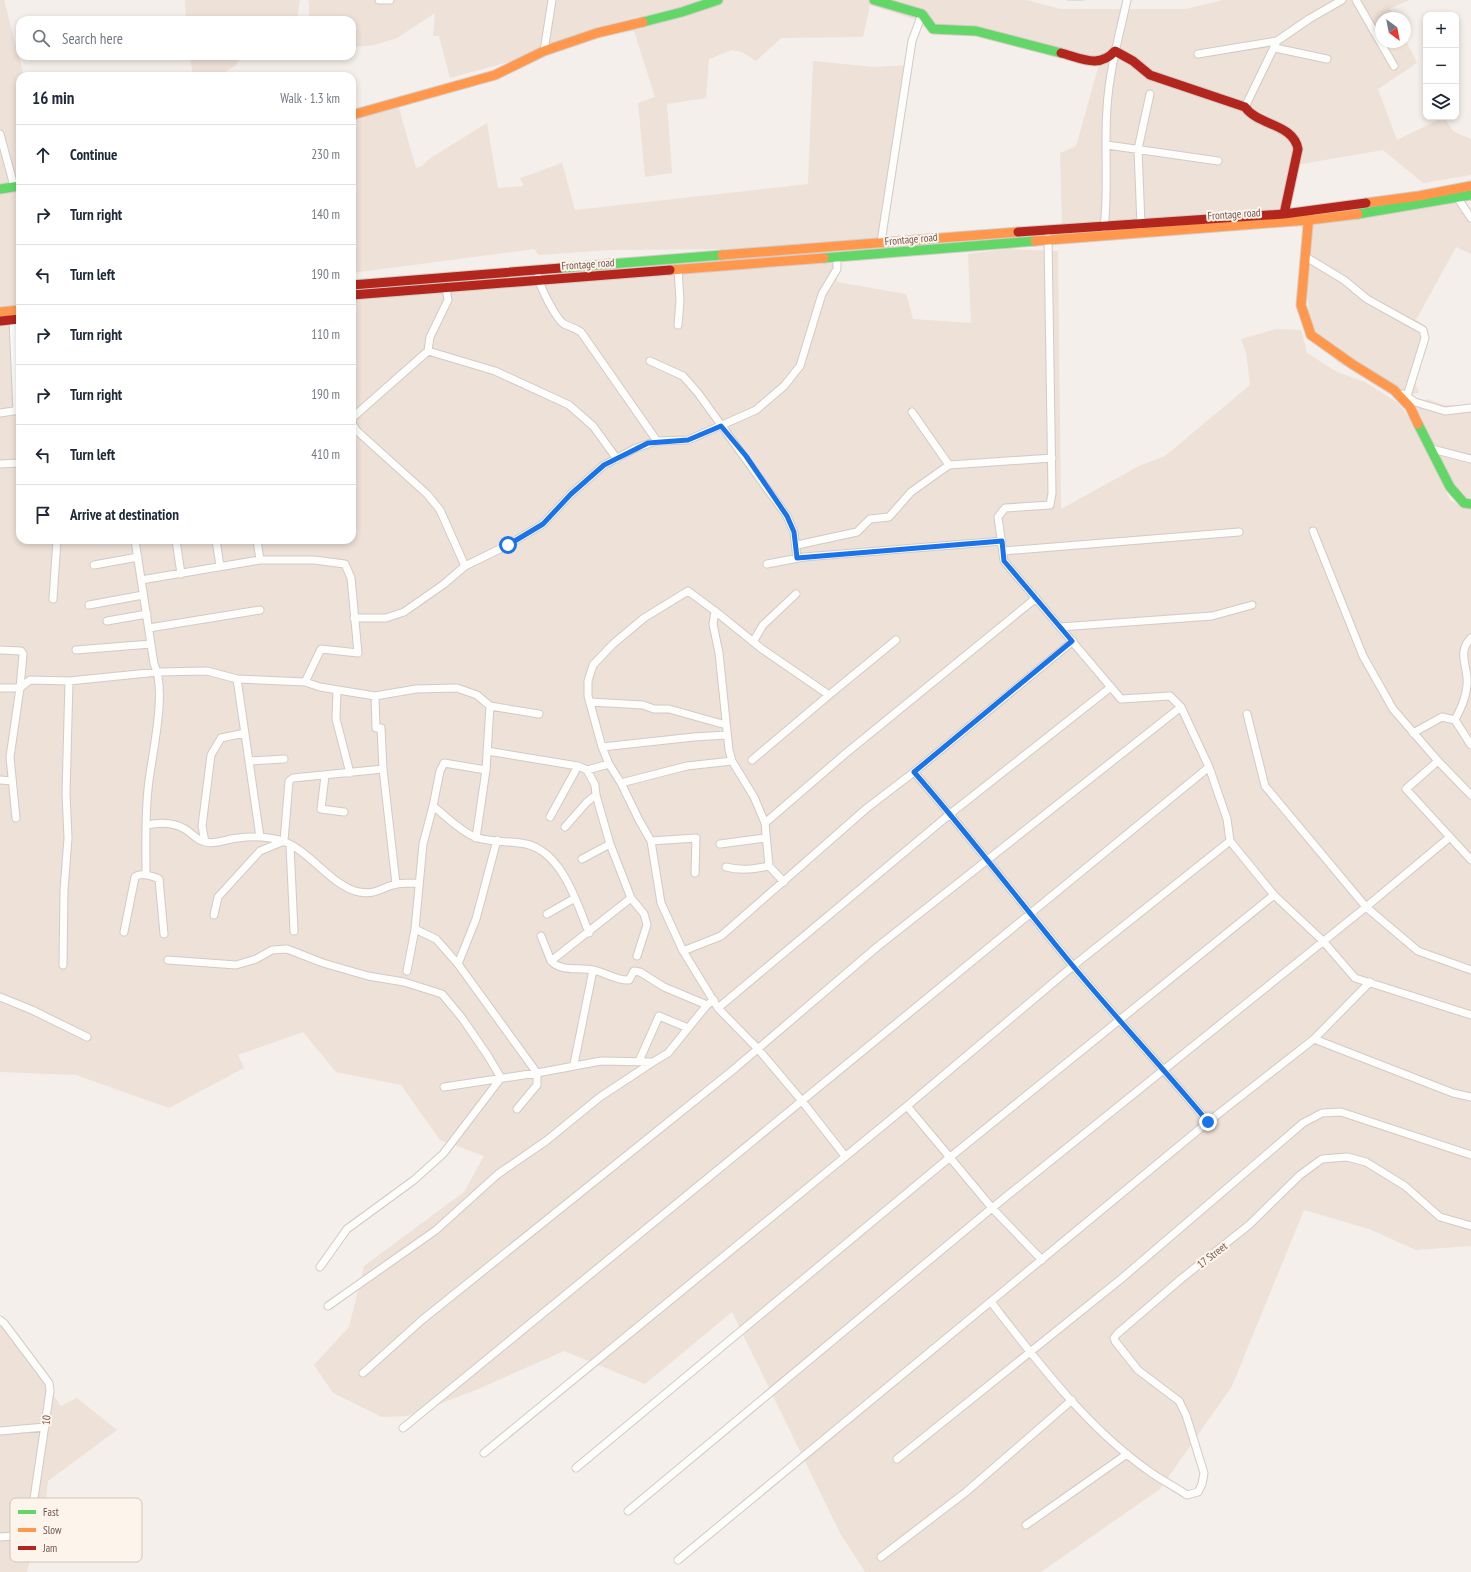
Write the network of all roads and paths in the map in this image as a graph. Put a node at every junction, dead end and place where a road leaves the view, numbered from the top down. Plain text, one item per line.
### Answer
1 (379, 0) edge
2 (390, 0) edge
3 (552, 0) edge
4 (718, 0) edge
5 (874, 0) edge
6 (1127, 0) edge
7 (1342, 0) edge
8 (1356, 0) edge
9 (922, 14) junction
10 (1276, 45) junction
11 (544, 51) junction
12 (1115, 51) junction
13 (1198, 54) dead end
14 (1327, 59) dead end
15 (1394, 66) dead end
16 (1150, 94) dead end
17 (1245, 107) junction
18 (356, 114) edge
19 (0, 134) edge
20 (1107, 145) junction
21 (1138, 150) junction
22 (1218, 161) dead end
23 (16, 183) edge
24 (16, 186) edge
25 (1471, 186) edge
26 (0, 190) edge
27 (1455, 194) junction
28 (1471, 195) edge
29 (1284, 214) junction
30 (1309, 216) junction
31 (1471, 218) edge
32 (1141, 225) junction
33 (1104, 228) junction
34 (1048, 235) junction
35 (881, 242) junction
36 (837, 257) junction
37 (1306, 257) junction
38 (678, 270) junction
39 (537, 276) junction
40 (356, 285) edge
41 (446, 288) junction
42 (356, 295) edge
43 (16, 310) edge
44 (0, 312) edge
45 (16, 320) edge
46 (0, 321) edge
47 (678, 325) dead end
48 (428, 351) junction
49 (650, 361) dead end
50 (1394, 390) junction
51 (1408, 396) junction
52 (1471, 408) edge
53 (16, 410) edge
54 (912, 412) dead end
55 (0, 413) edge
56 (356, 414) edge
57 (721, 426) junction
58 (356, 429) edge
59 (657, 441) junction
60 (1432, 449) junction
61 (1052, 458) junction
62 (617, 459) junction
63 (1471, 460) edge
64 (0, 464) edge
65 (16, 464) edge
66 (949, 465) junction
67 (1471, 504) edge
68 (1313, 531) dead end
69 (1239, 532) dead end
70 (1002, 541) junction
71 (58, 544) edge
72 (136, 544) edge
73 (177, 544) edge
74 (217, 544) edge
75 (258, 544) edge
76 (797, 545) junction
77 (1003, 551) junction
78 (138, 557) junction
79 (797, 558) junction
80 (260, 560) junction
81 (767, 564) dead end
82 (94, 565) dead end
83 (220, 566) junction
84 (465, 566) junction
85 (181, 574) junction
86 (141, 580) junction
87 (796, 594) dead end
88 (144, 595) junction
89 (1036, 598) junction
90 (53, 599) dead end
91 (89, 605) dead end
92 (1252, 605) dead end
93 (260, 610) dead end
94 (715, 611) junction
95 (146, 614) junction
96 (354, 618) junction
97 (107, 621) dead end
98 (1060, 627) junction
99 (149, 628) junction
100 (1471, 638) edge
101 (896, 640) dead end
102 (1072, 641) junction
103 (753, 642) junction
104 (151, 644) junction
105 (0, 650) edge
106 (76, 650) dead end
107 (158, 672) junction
108 (236, 678) junction
109 (69, 681) junction
110 (305, 682) junction
111 (1111, 687) junction
112 (0, 688) edge
113 (20, 688) junction
114 (337, 690) junction
115 (829, 695) junction
116 (375, 696) junction
117 (590, 702) junction
118 (490, 706) junction
119 (1181, 707) junction
120 (539, 714) dead end
121 (1248, 714) dead end
122 (1455, 720) junction
123 (726, 725) junction
124 (245, 733) junction
125 (1413, 733) junction
126 (727, 735) junction
127 (1471, 745) edge
128 (602, 747) junction
129 (487, 751) junction
130 (284, 759) dead end
131 (249, 760) junction
132 (752, 760) dead end
133 (732, 761) junction
134 (1438, 761) junction
135 (609, 764) junction
136 (578, 766) junction
137 (1209, 767) junction
138 (383, 770) junction
139 (486, 770) junction
140 (586, 770) junction
141 (914, 772) junction
142 (350, 773) junction
143 (325, 776) junction
144 (0, 780) edge
145 (12, 781) junction
146 (621, 783) junction
147 (596, 794) junction
148 (1471, 795) edge
149 (433, 806) junction
150 (344, 812) dead end
151 (950, 814) junction
152 (550, 817) dead end
153 (16, 818) dead end
154 (765, 823) junction
155 (147, 825) junction
156 (565, 827) dead end
157 (260, 837) junction
158 (1450, 837) junction
159 (476, 838) junction
160 (765, 838) junction
161 (497, 840) junction
162 (284, 841) junction
163 (652, 841) junction
164 (1230, 841) junction
165 (205, 842) junction
166 (610, 844) junction
167 (720, 844) dead end
168 (290, 846) junction
169 (582, 859) dead end
170 (986, 860) junction
171 (1471, 860) edge
172 (726, 866) dead end
173 (769, 866) junction
174 (695, 873) dead end
175 (146, 875) junction
176 (784, 882) junction
177 (418, 883) junction
178 (396, 884) junction
179 (1274, 895) junction
180 (575, 898) junction
181 (631, 898) junction
182 (1366, 907) junction
183 (1030, 912) junction
184 (547, 914) dead end
185 (214, 915) dead end
186 (415, 929) junction
187 (294, 931) dead end
188 (124, 932) dead end
189 (589, 933) junction
190 (164, 934) dead end
191 (541, 936) dead end
192 (1323, 941) junction
193 (683, 951) junction
194 (637, 956) dead end
195 (168, 960) dead end
196 (551, 962) junction
197 (458, 964) junction
198 (63, 965) dead end
199 (1074, 966) junction
200 (593, 970) junction
201 (1471, 970) edge
202 (407, 971) dead end
203 (1370, 982) junction
204 (0, 997) edge
205 (714, 1000) junction
206 (707, 1004) junction
207 (718, 1008) junction
208 (1471, 1015) edge
209 (1120, 1020) junction
210 (688, 1028) junction
211 (87, 1037) dead end
212 (1314, 1039) junction
213 (758, 1049) junction
214 (639, 1061) junction
215 (653, 1062) junction
216 (574, 1064) junction
217 (1165, 1069) junction
218 (538, 1073) junction
219 (501, 1078) junction
220 (444, 1087) dead end
221 (1471, 1097) edge
222 (802, 1101) junction
223 (907, 1106) junction
224 (517, 1109) dead end
225 (1208, 1122) junction
226 (1471, 1155) edge
227 (845, 1156) junction
228 (949, 1158) junction
229 (992, 1208) junction
230 (1471, 1226) edge
231 (1042, 1260) junction
232 (320, 1267) dead end
233 (991, 1302) junction
234 (328, 1306) dead end
235 (0, 1320) edge
236 (1031, 1353) junction
237 (363, 1373) dead end
238 (1072, 1400) junction
239 (45, 1427) junction
240 (403, 1428) dead end
241 (0, 1431) edge
242 (484, 1453) dead end
243 (1127, 1454) junction
244 (897, 1459) dead end
245 (576, 1468) dead end
246 (34, 1498) edge
247 (628, 1511) dead end
248 (1026, 1525) dead end
249 (10, 1537) edge
250 (0, 1538) edge
251 (882, 1557) dead end
252 (678, 1560) dead end

1 - 2 street
3 - 11 street
4 - 11 main road
5 - 9 main road
6 - 12 street
7 - 10 street
8 - 15 street
9 - 12 main road
9 - 35 street
10 - 13 street
10 - 14 street
10 - 17 street
11 - 18 main road
12 - 17 main road
12 - 20 street
16 - 21 street
17 - 29 main road
19 - 23 street
20 - 21 street
20 - 33 street
21 - 22 street
21 - 32 street
24 - 26 main road
25 - 27 main road
27 - 28 main road, Frontage road
27 - 30 main road, Frontage road
27 - 31 street
29 - 30 main road
29 - 32 main road
30 - 34 main road, Frontage road
30 - 37 main road
32 - 33 main road
33 - 34 main road
34 - 35 main road
34 - 36 main road, Frontage road
34 - 61 street
35 - 39 main road
36 - 38 main road, Frontage road
36 - 57 street
37 - 50 main road
37 - 51 street
38 - 39 main road, Frontage road
38 - 47 street
39 - 40 main road
39 - 41 main road, Frontage road
39 - 59 street
41 - 42 main road, Frontage road
41 - 48 street
43 - 44 main road
45 - 46 main road
48 - 56 street
48 - 62 street
49 - 57 street
50 - 51 street
50 - 60 main road
51 - 52 street
53 - 55 street
54 - 66 street
57 - 59 street
57 - 76 street
58 - 84 street
59 - 62 street
60 - 63 street
60 - 67 main road
61 - 66 street
61 - 70 street
62 - 84 street
64 - 65 street
66 - 76 street
68 - 125 street
69 - 77 street
70 - 77 street
70 - 79 street
71 - 90 street
72 - 78 street
73 - 85 street
74 - 83 street
75 - 80 street
76 - 79 street
77 - 89 street
78 - 82 street
78 - 86 street
79 - 81 street
80 - 83 street
80 - 96 street
83 - 85 street
84 - 96 street
85 - 86 street
86 - 88 street
87 - 103 street
88 - 91 street
88 - 95 street
89 - 98 street
89 - 154 street
92 - 98 street
93 - 99 street
94 - 103 street
94 - 117 street
94 - 123 street
95 - 97 street
95 - 99 street
96 - 110 street
98 - 102 street
99 - 104 street
100 - 122 street
101 - 115 street
102 - 111 street
102 - 141 street
103 - 115 street
104 - 106 street
104 - 107 street
105 - 113 street
107 - 108 street
107 - 109 street
107 - 155 street
108 - 110 street
108 - 124 street
109 - 113 street
109 - 198 street
110 - 114 street
111 - 119 street
111 - 151 street
112 - 113 street
113 - 145 street
114 - 116 street
114 - 142 street
115 - 132 street
116 - 118 street
116 - 138 street
117 - 123 street
117 - 128 street
118 - 120 street
118 - 129 street
119 - 137 street
119 - 170 street
121 - 182 street
122 - 125 street
122 - 127 street
123 - 126 street
124 - 131 street
124 - 165 street
125 - 134 street
126 - 128 street
126 - 133 street
128 - 135 street
129 - 136 street
129 - 139 street
130 - 131 street
131 - 157 street
133 - 146 street
133 - 154 street
134 - 148 street
134 - 158 street
135 - 140 street
135 - 146 street
136 - 140 street
136 - 152 street
137 - 164 street
137 - 183 street
138 - 142 street
138 - 178 street
139 - 149 street
139 - 159 street
140 - 147 street
141 - 151 street
141 - 176 street
142 - 143 street
143 - 150 street
143 - 162 street
144 - 145 street
145 - 153 street
146 - 163 street
147 - 156 street
147 - 166 street
149 - 159 street
149 - 177 street
151 - 170 street
151 - 207 street
154 - 160 street
155 - 165 street
155 - 175 street
157 - 162 street
157 - 165 street
158 - 171 street
158 - 182 street
159 - 161 street
160 - 167 street
160 - 173 street
161 - 180 street
161 - 197 street
162 - 168 street
162 - 185 street
163 - 174 street
163 - 193 street
164 - 179 street
164 - 199 street
166 - 169 street
166 - 181 street
168 - 178 street
168 - 187 street
170 - 183 street
170 - 213 street
172 - 173 street
173 - 176 street
175 - 188 street
175 - 190 street
176 - 193 street
177 - 178 street
177 - 186 street
179 - 192 street
179 - 209 street
180 - 184 street
180 - 189 street
181 - 189 street
181 - 194 street
182 - 192 street
182 - 201 street
183 - 199 street
183 - 222 street
186 - 197 street
186 - 202 street
189 - 196 street
191 - 196 street
192 - 203 street
192 - 217 street
193 - 205 street
195 - 219 street
196 - 200 street
197 - 218 street
199 - 209 street
199 - 223 street
200 - 206 street
200 - 216 street
203 - 208 street
203 - 212 street
204 - 211 street
205 - 206 street
205 - 207 street
206 - 210 street
207 - 213 street
209 - 217 street
209 - 228 street
210 - 214 street
210 - 215 street
212 - 221 street
212 - 225 street
213 - 222 street
213 - 237 street
214 - 215 street
214 - 216 street
215 - 234 street
216 - 218 street
217 - 225 street
217 - 229 street
218 - 219 street
218 - 224 street
219 - 220 street
219 - 232 street
222 - 227 street
222 - 240 street
223 - 227 street
223 - 228 street
225 - 231 street
226 - 236 street
227 - 242 street
228 - 229 street
228 - 245 street
229 - 231 street
229 - 247 street
230 - 243 street, 17 Street
231 - 233 street
233 - 236 street
233 - 252 street
235 - 239 street, 10
236 - 238 street
236 - 244 street
238 - 243 street
238 - 251 street
239 - 241 street
239 - 246 street, 10
243 - 248 street
249 - 250 street, 10

